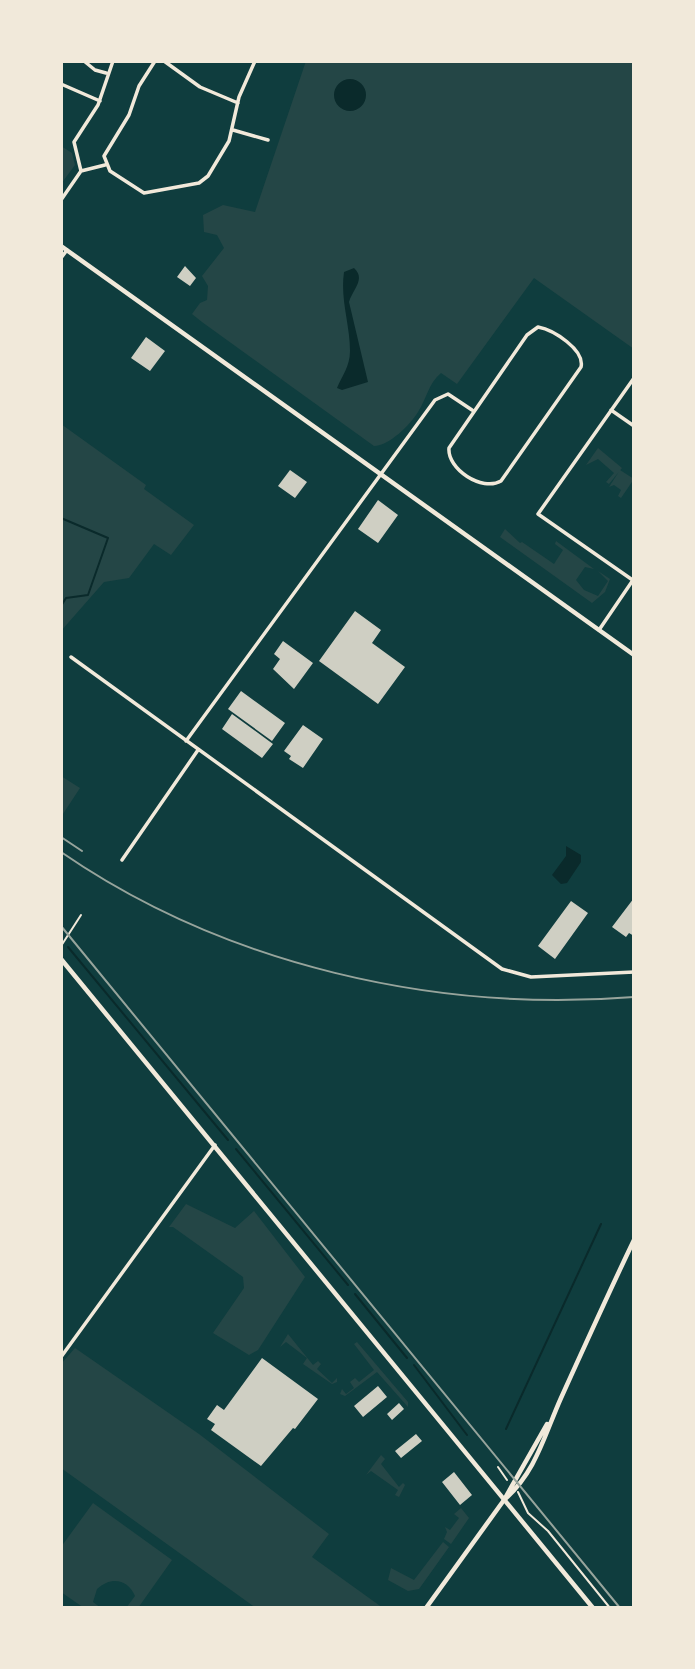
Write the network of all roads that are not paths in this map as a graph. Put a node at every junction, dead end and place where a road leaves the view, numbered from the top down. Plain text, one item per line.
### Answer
1 (84, 61) edge
2 (113, 61) edge
3 (155, 61) edge
4 (164, 61) edge
5 (256, 61) edge
6 (107, 73) junction
7 (61, 84) edge
8 (100, 101) junction
9 (238, 103) junction
10 (233, 130) junction
11 (268, 140) dead end
12 (105, 166) junction
13 (81, 171) junction
14 (61, 200) edge
15 (61, 246) edge
16 (67, 250) junction
17 (61, 258) edge
18 (634, 377) edge
19 (472, 410) junction
20 (611, 410) junction
21 (634, 426) edge
22 (378, 475) junction
23 (633, 580) edge
24 (599, 630) junction
25 (634, 655) edge
26 (71, 657) dead end
27 (186, 741) junction
28 (198, 750) junction
29 (121, 860) dead end
30 (81, 915) dead end
31 (61, 946) edge
32 (61, 959) edge
33 (634, 972) edge
34 (215, 1145) junction
35 (634, 1240) edge
36 (61, 1357) edge
37 (503, 1500) junction
38 (426, 1608) edge
39 (593, 1608) edge

1 - 6 street
2 - 6 street
3 - 12 street
4 - 9 street
5 - 9 street
6 - 8 street
7 - 8 street
8 - 13 street
9 - 10 street
10 - 11 street
10 - 12 street
12 - 13 street
13 - 14 street
15 - 16 main road
16 - 17 street
16 - 22 main road
18 - 20 street
19 - 19 street
19 - 22 street
20 - 21 street
20 - 23 street
22 - 24 main road
22 - 27 street
23 - 24 street
24 - 25 main road
26 - 27 street
27 - 28 street
28 - 29 street
28 - 33 street
30 - 31 lane
32 - 34 main road
34 - 36 street
34 - 37 main road
35 - 37 main road
37 - 38 main road
37 - 39 main road

